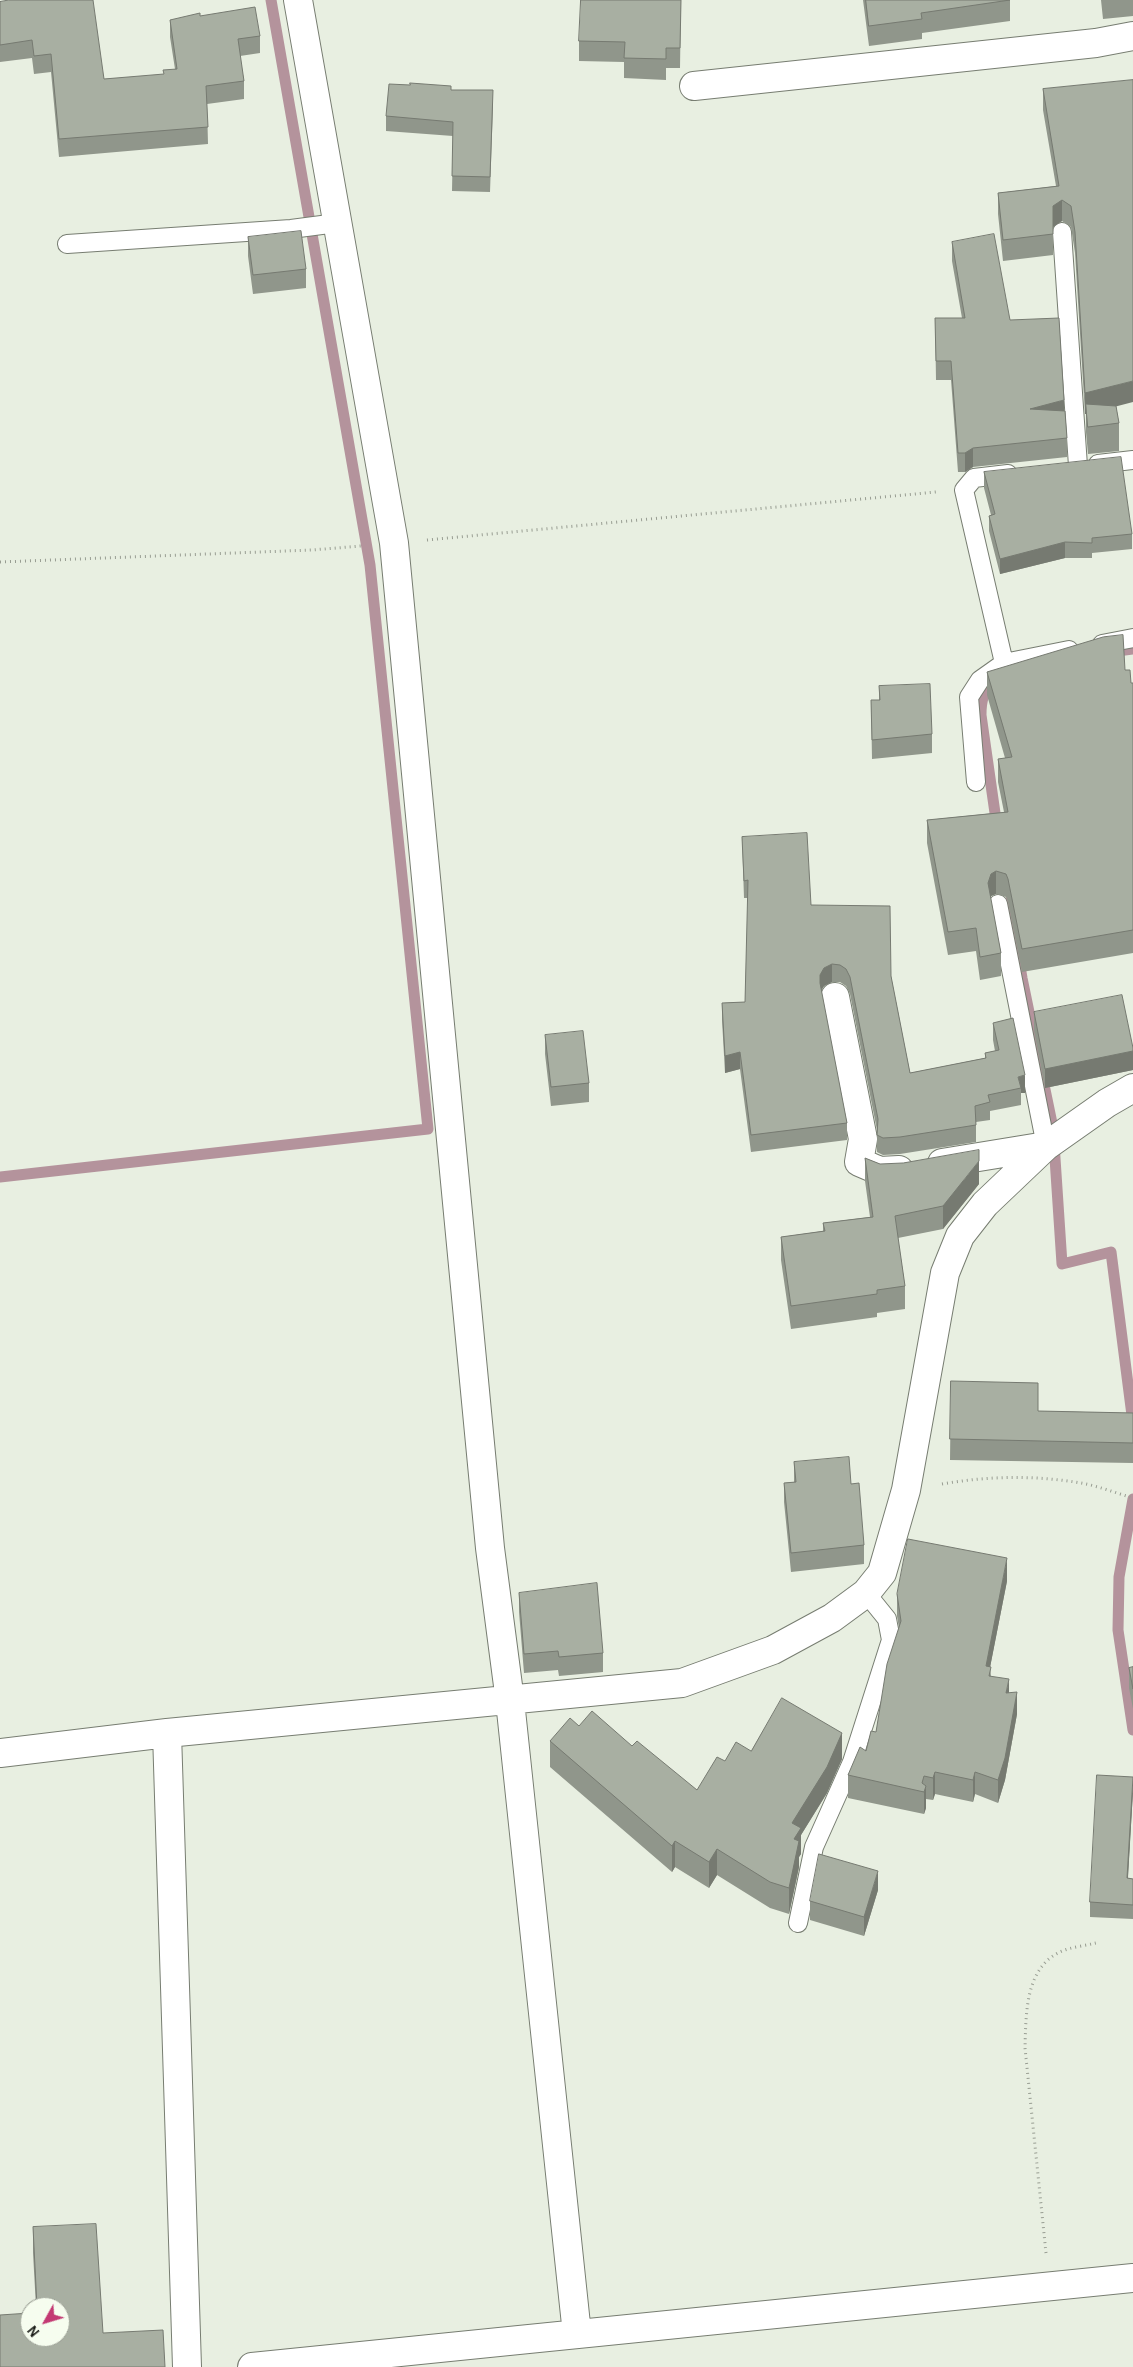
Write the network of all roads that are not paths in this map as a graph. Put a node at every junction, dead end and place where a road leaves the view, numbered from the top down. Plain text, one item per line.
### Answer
1 (298, 0) edge
2 (1133, 36) edge
3 (694, 86) dead end
4 (337, 223) junction
5 (1062, 232) dead end
6 (67, 244) dead end
7 (1133, 460) edge
8 (1078, 466) junction
9 (1059, 468) edge
10 (1021, 472) edge
11 (1133, 638) edge
12 (1004, 663) junction
13 (976, 782) dead end
14 (998, 904) dead end
15 (835, 997) dead end
16 (1133, 1088) edge
17 (1046, 1146) junction
18 (866, 1593) junction
19 (510, 1701) junction
20 (167, 1733) junction
21 (0, 1753) edge
22 (798, 1923) dead end
23 (1133, 2278) edge
24 (577, 2334) junction
25 (187, 2367) edge
26 (252, 2367) edge

1 - 4 street
2 - 3 street
4 - 6 lane
4 - 19 street
5 - 8 lane
7 - 8 lane
8 - 9 lane
10 - 12 lane
11 - 12 lane
12 - 13 lane
14 - 17 lane
15 - 17 street
16 - 17 street
17 - 18 street
18 - 19 street
18 - 22 lane
19 - 20 street
19 - 24 street
20 - 21 street
20 - 25 street
23 - 24 street
24 - 26 street

